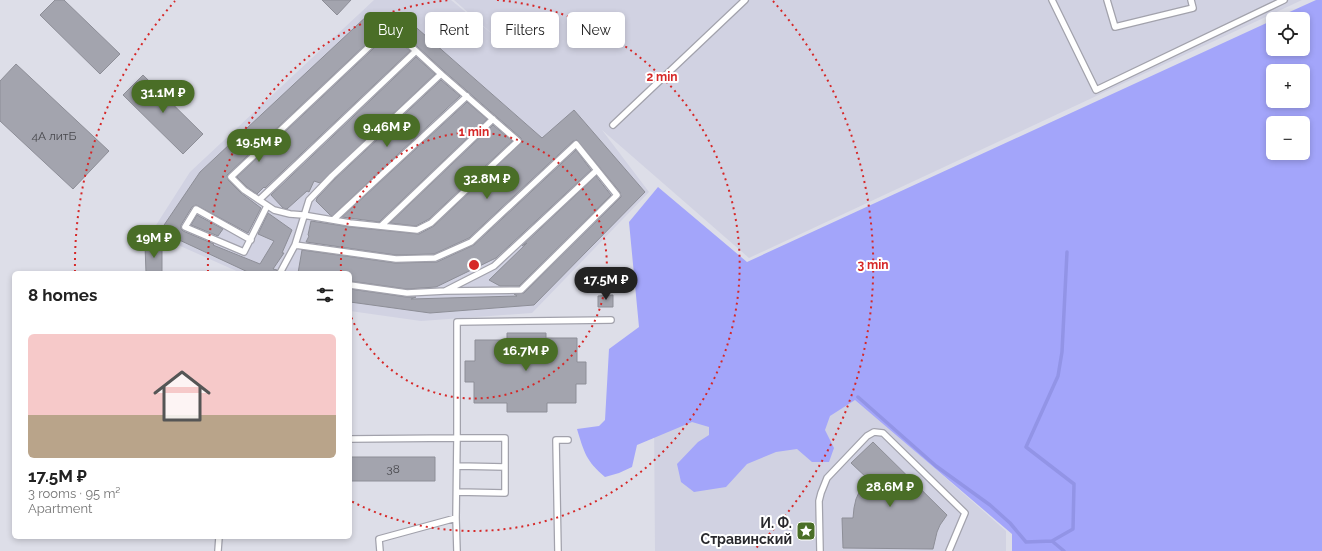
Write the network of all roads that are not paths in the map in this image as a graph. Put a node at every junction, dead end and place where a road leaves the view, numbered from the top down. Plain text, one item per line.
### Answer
1 (745, 0) edge
2 (1052, 0) edge
3 (1107, 0) edge
4 (1191, 0) edge
5 (1284, 0) edge
6 (416, 51) junction
7 (441, 74) junction
8 (467, 96) junction
9 (493, 119) junction
10 (613, 125) dead end
11 (597, 170) junction
12 (259, 200) junction
13 (267, 206) junction
14 (303, 215) junction
15 (334, 220) junction
16 (381, 226) junction
17 (251, 240) junction
18 (295, 245) junction
19 (281, 271) edge
20 (352, 285) edge
21 (445, 291) junction
22 (611, 320) dead end
23 (457, 438) junction
24 (352, 439) edge
25 (568, 440) dead end
26 (457, 466) junction
27 (505, 467) junction
28 (457, 492) junction
29 (456, 518) junction
30 (219, 539) edge
31 (218, 551) edge
32 (380, 551) edge
33 (457, 551) edge
34 (558, 551) edge
35 (820, 551) edge
36 (949, 551) edge

1 - 10 lane
2 - 5 lane
3 - 4 lane
6 - 7 lane
6 - 12 lane
6 - 12 lane
7 - 8 lane
7 - 14 lane
8 - 9 lane
8 - 15 lane
9 - 16 lane
9 - 16 lane
11 - 18 lane
11 - 21 lane
11 - 21 lane
12 - 13 lane
13 - 14 lane
13 - 17 lane
14 - 15 lane
14 - 18 lane
15 - 16 lane
17 - 17 lane
18 - 19 lane
20 - 21 lane
22 - 23 lane
23 - 24 lane
23 - 26 lane
23 - 27 lane
25 - 34 lane
26 - 27 lane
26 - 28 lane
27 - 28 lane
28 - 29 lane
29 - 32 lane
29 - 33 lane
30 - 31 lane
35 - 36 lane

